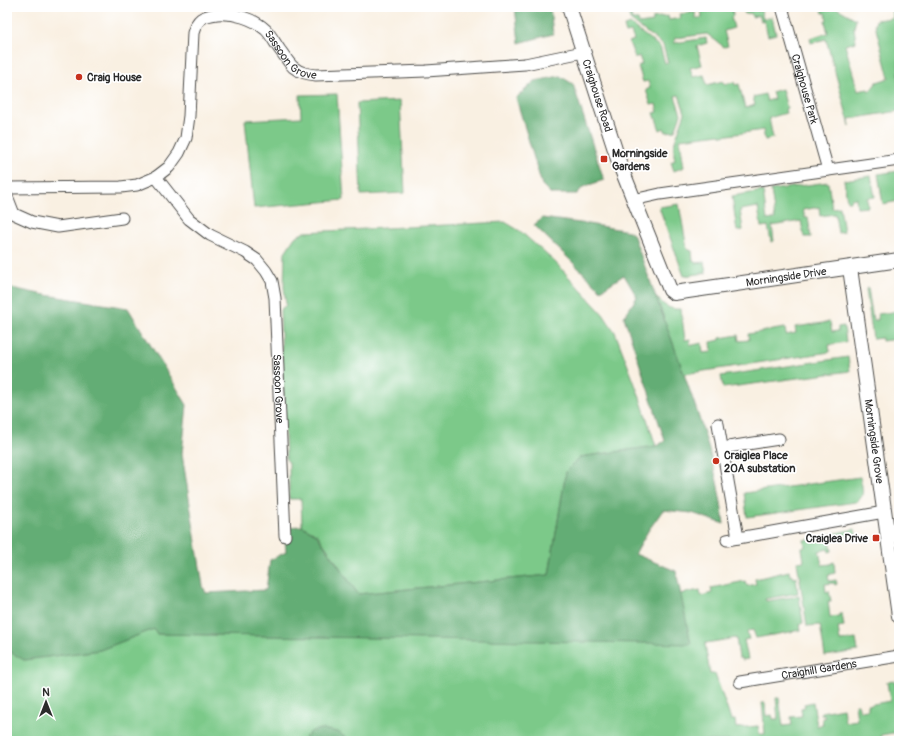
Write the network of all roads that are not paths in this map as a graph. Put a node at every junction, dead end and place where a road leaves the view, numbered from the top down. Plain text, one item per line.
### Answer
1 (569, 7) edge
2 (782, 7) edge
3 (583, 52) junction
4 (899, 160) edge
5 (828, 170) junction
6 (156, 176) junction
7 (7, 188) edge
8 (7, 196) edge
9 (633, 200) junction
10 (122, 218) dead end
11 (899, 260) edge
12 (850, 268) junction
13 (674, 293) joint
14 (718, 424) dead end
15 (779, 440) dead end
16 (722, 448) junction
17 (884, 512) junction
18 (285, 536) dead end
19 (738, 538) junction
20 (727, 540) dead end
21 (895, 562) edge
22 (899, 616) edge
23 (899, 656) edge
24 (740, 682) dead end

1 - 3 street, Craighouse Road
2 - 5 street, Craighouse Park
3 - 6 street, Sassoon Grove
3 - 9 street, Craighouse Road
4 - 5 street
5 - 9 street
6 - 7 street, Sassoon Grove
6 - 18 street, Sassoon Grove
8 - 10 street
9 - 13 street, Craighouse Road
11 - 12 street, Morningside Drive
12 - 13 street, Morningside Drive
12 - 17 street, Morningside Grove
14 - 16 street
15 - 16 street
16 - 19 street
17 - 19 street
17 - 21 street, Morningside Grove
19 - 20 street
21 - 22 street, Morningside Grove
23 - 24 street, Craighill Gardens

